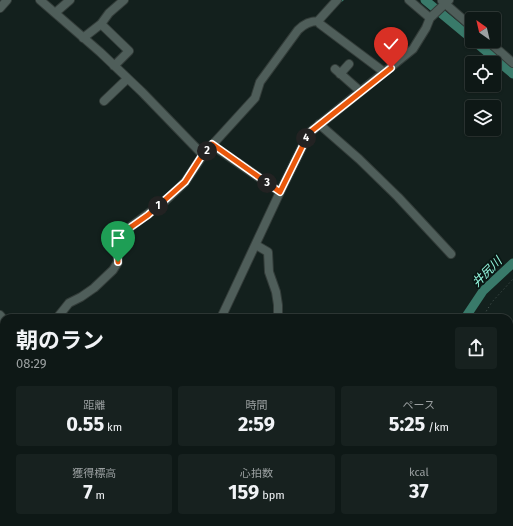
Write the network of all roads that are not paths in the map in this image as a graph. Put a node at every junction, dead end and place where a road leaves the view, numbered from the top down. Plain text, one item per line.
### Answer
1 (7, 0) edge
2 (40, 0) edge
3 (70, 0) edge
4 (124, 0) edge
5 (338, 0) edge
6 (409, 0) edge
7 (444, 2) edge
8 (0, 8) edge
9 (55, 13) junction
10 (432, 17) junction
11 (318, 21) junction
12 (465, 21) edge
13 (101, 24) junction
14 (83, 38) junction
15 (496, 48) edge
16 (513, 63) edge
17 (349, 64) dead end
18 (114, 66) junction
19 (384, 72) junction
20 (127, 79) junction
21 (360, 91) junction
22 (104, 101) dead end
23 (319, 124) junction
24 (212, 144) junction
25 (203, 154) junction
26 (280, 192) junction
27 (256, 245) junction
28 (450, 254) dead end
29 (60, 314) edge
30 (223, 314) edge
31 (278, 314) edge

1 - 8 street
2 - 9 street
3 - 9 street
4 - 13 street
5 - 11 street
6 - 10 street
7 - 10 street
7 - 12 street
9 - 14 street
10 - 19 street
11 - 19 street
11 - 24 street
13 - 14 street
13 - 18 street
14 - 18 street
15 - 16 street
17 - 21 street
18 - 20 street
19 - 21 street
20 - 22 street
20 - 25 street
21 - 23 street
23 - 26 street
23 - 28 street
24 - 25 street
24 - 26 street
25 - 29 street
26 - 27 street
27 - 30 street
27 - 31 street

